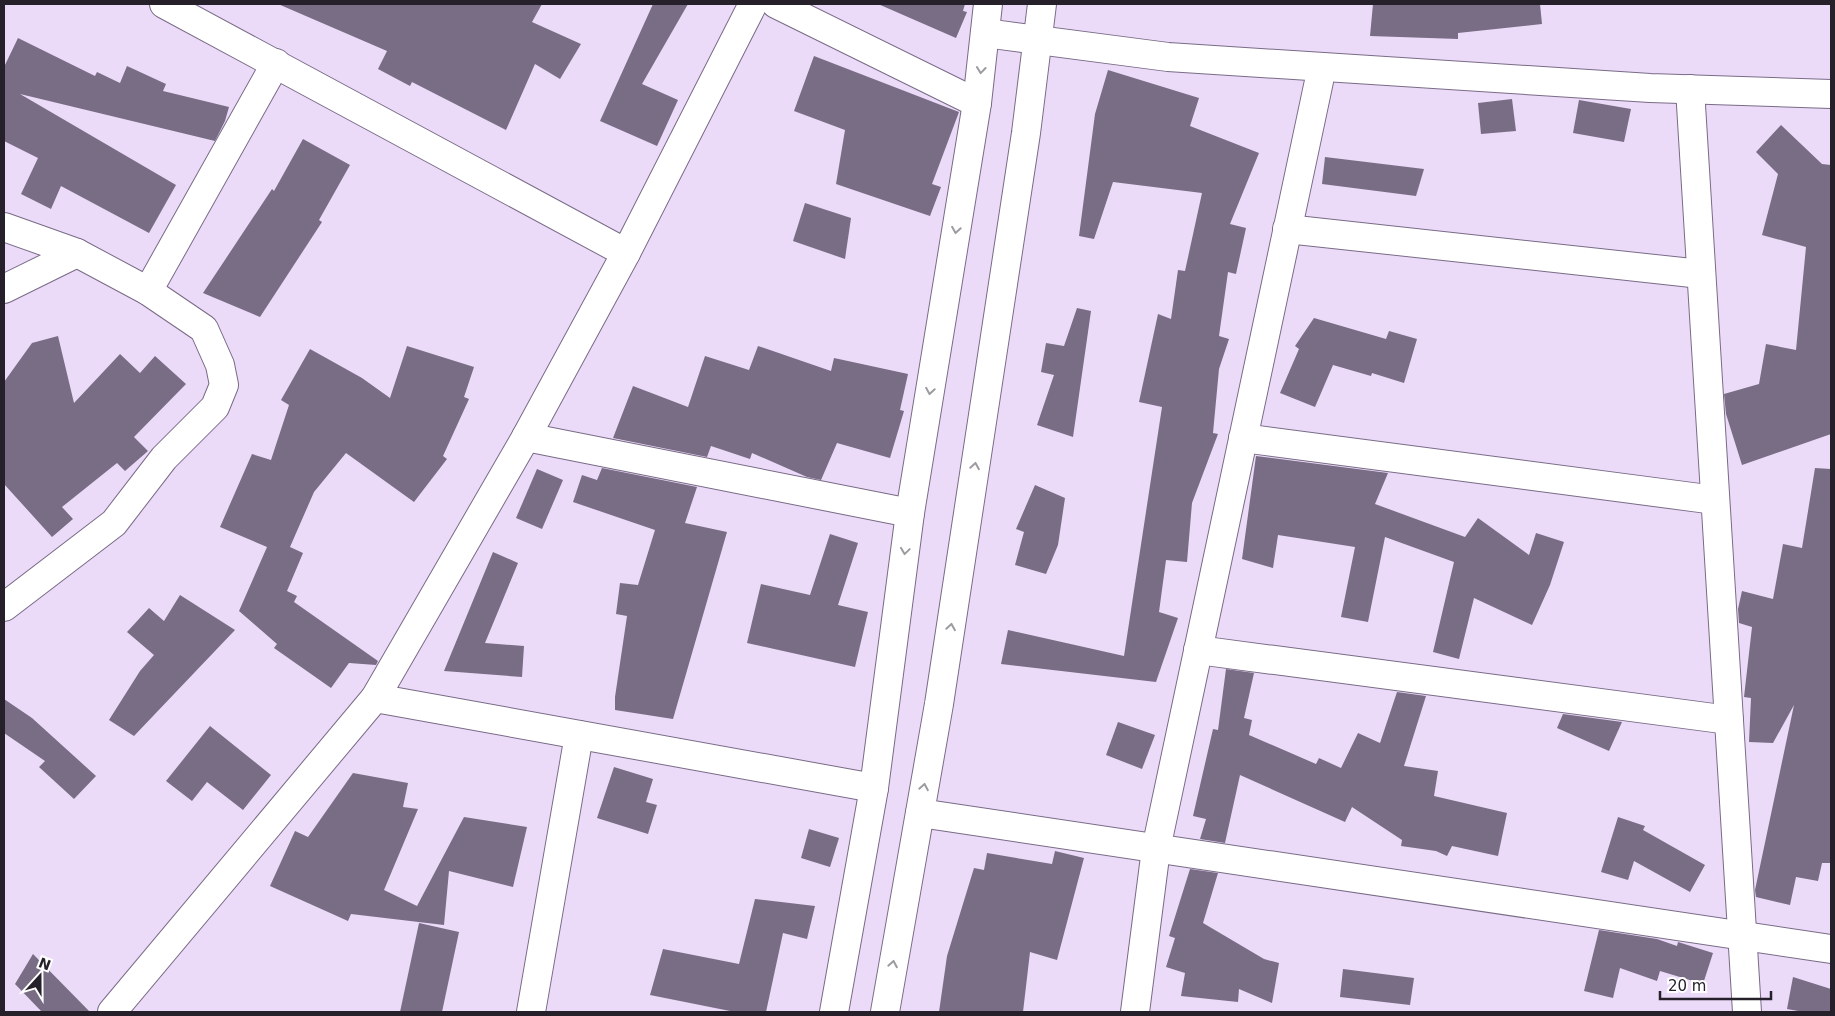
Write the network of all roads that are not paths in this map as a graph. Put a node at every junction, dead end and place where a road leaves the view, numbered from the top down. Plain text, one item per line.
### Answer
1 (164, 4) edge
2 (753, 4) edge
3 (776, 4) edge
4 (988, 4) edge
5 (1042, 4) edge
6 (985, 33) junction
7 (1038, 39) junction
8 (276, 63) junction
9 (1322, 67) junction
10 (1690, 89) junction
11 (1831, 94) edge
12 (977, 103) junction
13 (4, 227) edge
14 (1288, 229) junction
15 (626, 252) junction
16 (77, 253) junction
17 (1702, 274) junction
18 (4, 289) edge
19 (148, 291) junction
20 (526, 437) junction
21 (1242, 438) junction
22 (1715, 500) junction
23 (910, 513) junction
24 (4, 607) edge
25 (1198, 650) junction
26 (375, 698) junction
27 (1729, 720) junction
28 (580, 735) junction
29 (874, 788) junction
30 (920, 813) junction
31 (1156, 849) junction
32 (1742, 936) junction
33 (1831, 949) edge
34 (118, 1006) edge
35 (99, 1012) edge
36 (531, 1012) edge
37 (834, 1012) edge
38 (884, 1012) edge
39 (1135, 1012) edge
40 (1747, 1012) edge

1 - 8 street
2 - 15 street
3 - 12 street
4 - 6 street
5 - 7 street
6 - 7 street
6 -> 12 street
7 - 9 street
30 -> 7 street
8 - 15 street
8 - 19 street
9 - 10 street
9 - 14 street
10 - 11 street
10 - 17 street
12 -> 23 street
13 - 16 street
14 - 17 street
14 - 21 street
15 - 20 street
16 - 18 street
16 - 19 street
17 - 22 street
19 - 24 street
20 - 23 street
20 - 26 street
21 - 22 street
21 - 25 street
22 - 27 street
23 -> 29 street
25 - 27 street
25 - 31 street
26 - 28 street
26 - 34 street
27 - 32 street
28 - 29 street
28 - 36 street
29 - 37 street
30 - 31 street
38 -> 30 street
31 - 32 street
31 - 39 street
32 - 33 street
32 - 40 street
34 - 35 street

